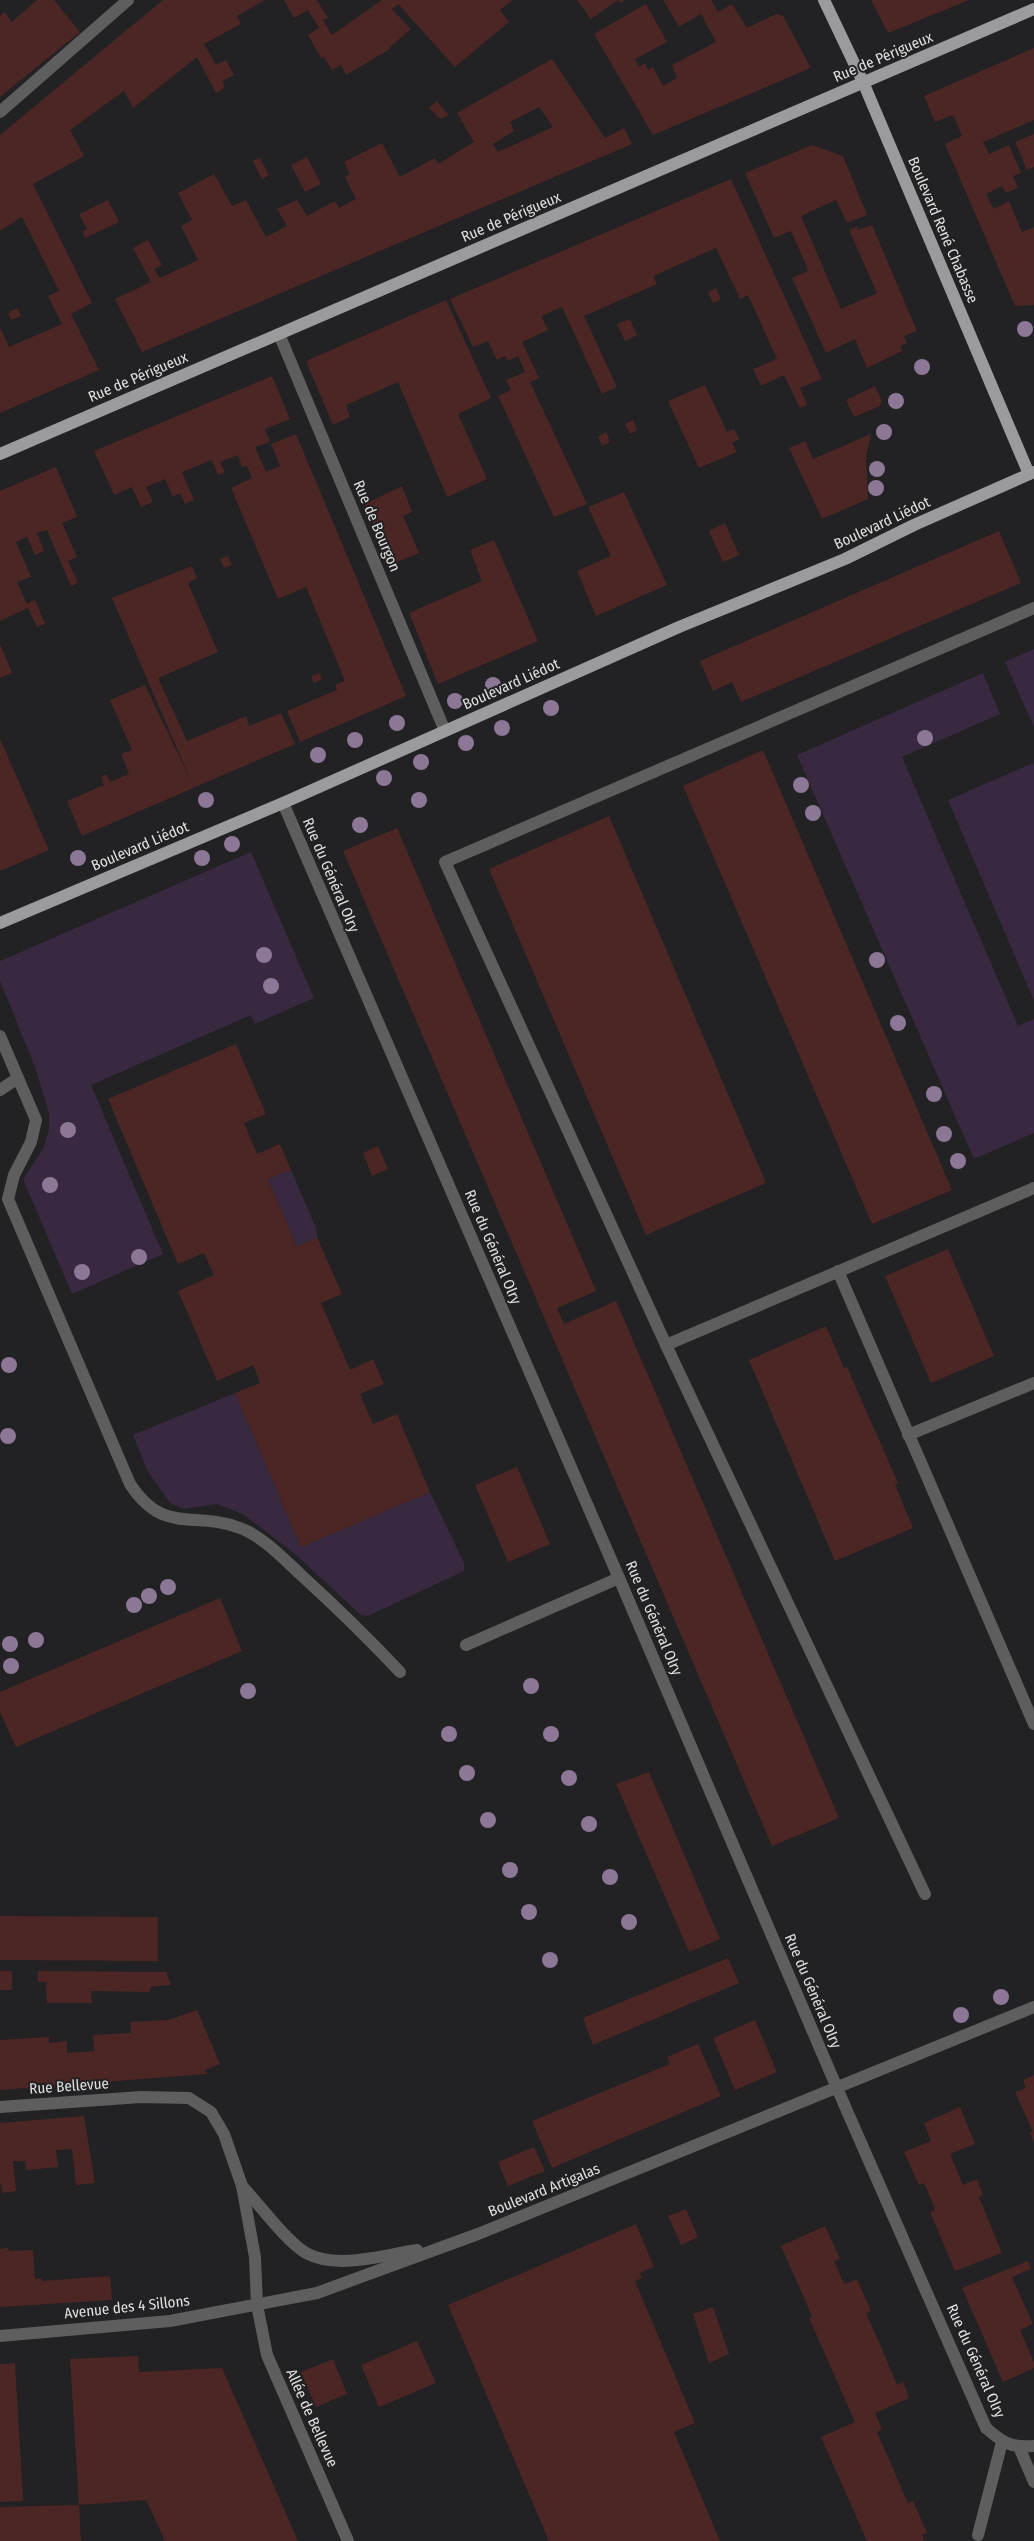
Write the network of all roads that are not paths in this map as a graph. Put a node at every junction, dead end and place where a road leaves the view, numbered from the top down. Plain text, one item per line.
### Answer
1 (128, 0) edge
2 (824, 0) edge
3 (1034, 10) edge
4 (863, 82) junction
5 (0, 112) edge
6 (279, 334) junction
7 (0, 454) edge
8 (1031, 474) edge
9 (1034, 608) edge
10 (445, 731) junction
11 (283, 803) junction
12 (0, 923) edge
13 (0, 1036) edge
14 (18, 1078) junction
15 (0, 1090) edge
16 (0, 1185) edge
17 (1034, 1188) edge
18 (8, 1199) junction
19 (838, 1271) junction
20 (666, 1345) junction
21 (1034, 1383) edge
22 (908, 1435) junction
23 (619, 1578) junction
24 (466, 1645) dead end
25 (400, 1672) dead end
26 (1034, 1724) edge
27 (925, 1894) dead end
28 (1034, 2007) edge
29 (837, 2088) junction
30 (0, 2106) edge
31 (242, 2186) junction
32 (439, 2247) junction
33 (257, 2305) junction
34 (0, 2336) edge
35 (1002, 2442) junction
36 (1034, 2446) edge
37 (1020, 2447) junction
38 (1034, 2482) edge
39 (978, 2535) dead end
40 (348, 2541) edge

1 - 5 street
2 - 4 main road, Boulevard René Chabasse
3 - 4 main road, Rue de Périgueux
4 - 6 main road, Rue de Périgueux
4 - 8 main road, Boulevard René Chabasse
6 - 7 main road, Rue de Périgueux
6 - 10 street, Rue de Bourgon
8 - 10 main road, Boulevard Liédot
9 - 20 street
10 - 11 main road, Boulevard Liédot
11 - 12 main road, Boulevard Liédot
11 - 23 street, Rue du Général Olry
13 - 14 street
14 - 15 street
14 - 18 street
16 - 18 street
17 - 19 street
18 - 25 street
19 - 20 street
19 - 22 street
20 - 27 street
21 - 22 street
22 - 26 street
23 - 24 street
23 - 29 street, Rue du Général Olry
28 - 29 street, Boulevard Artigalas
29 - 32 street, Boulevard Artigalas
29 - 35 street, Rue du Général Olry
30 - 31 street, Rue Bellevue
31 - 32 street
31 - 33 street, Allée de Bellevue
32 - 33 street, Boulevard Artigalas
33 - 34 street, Avenue des 4 Sillons
33 - 40 street, Allée de Bellevue
35 - 37 street
35 - 39 street
36 - 37 street
37 - 38 street

